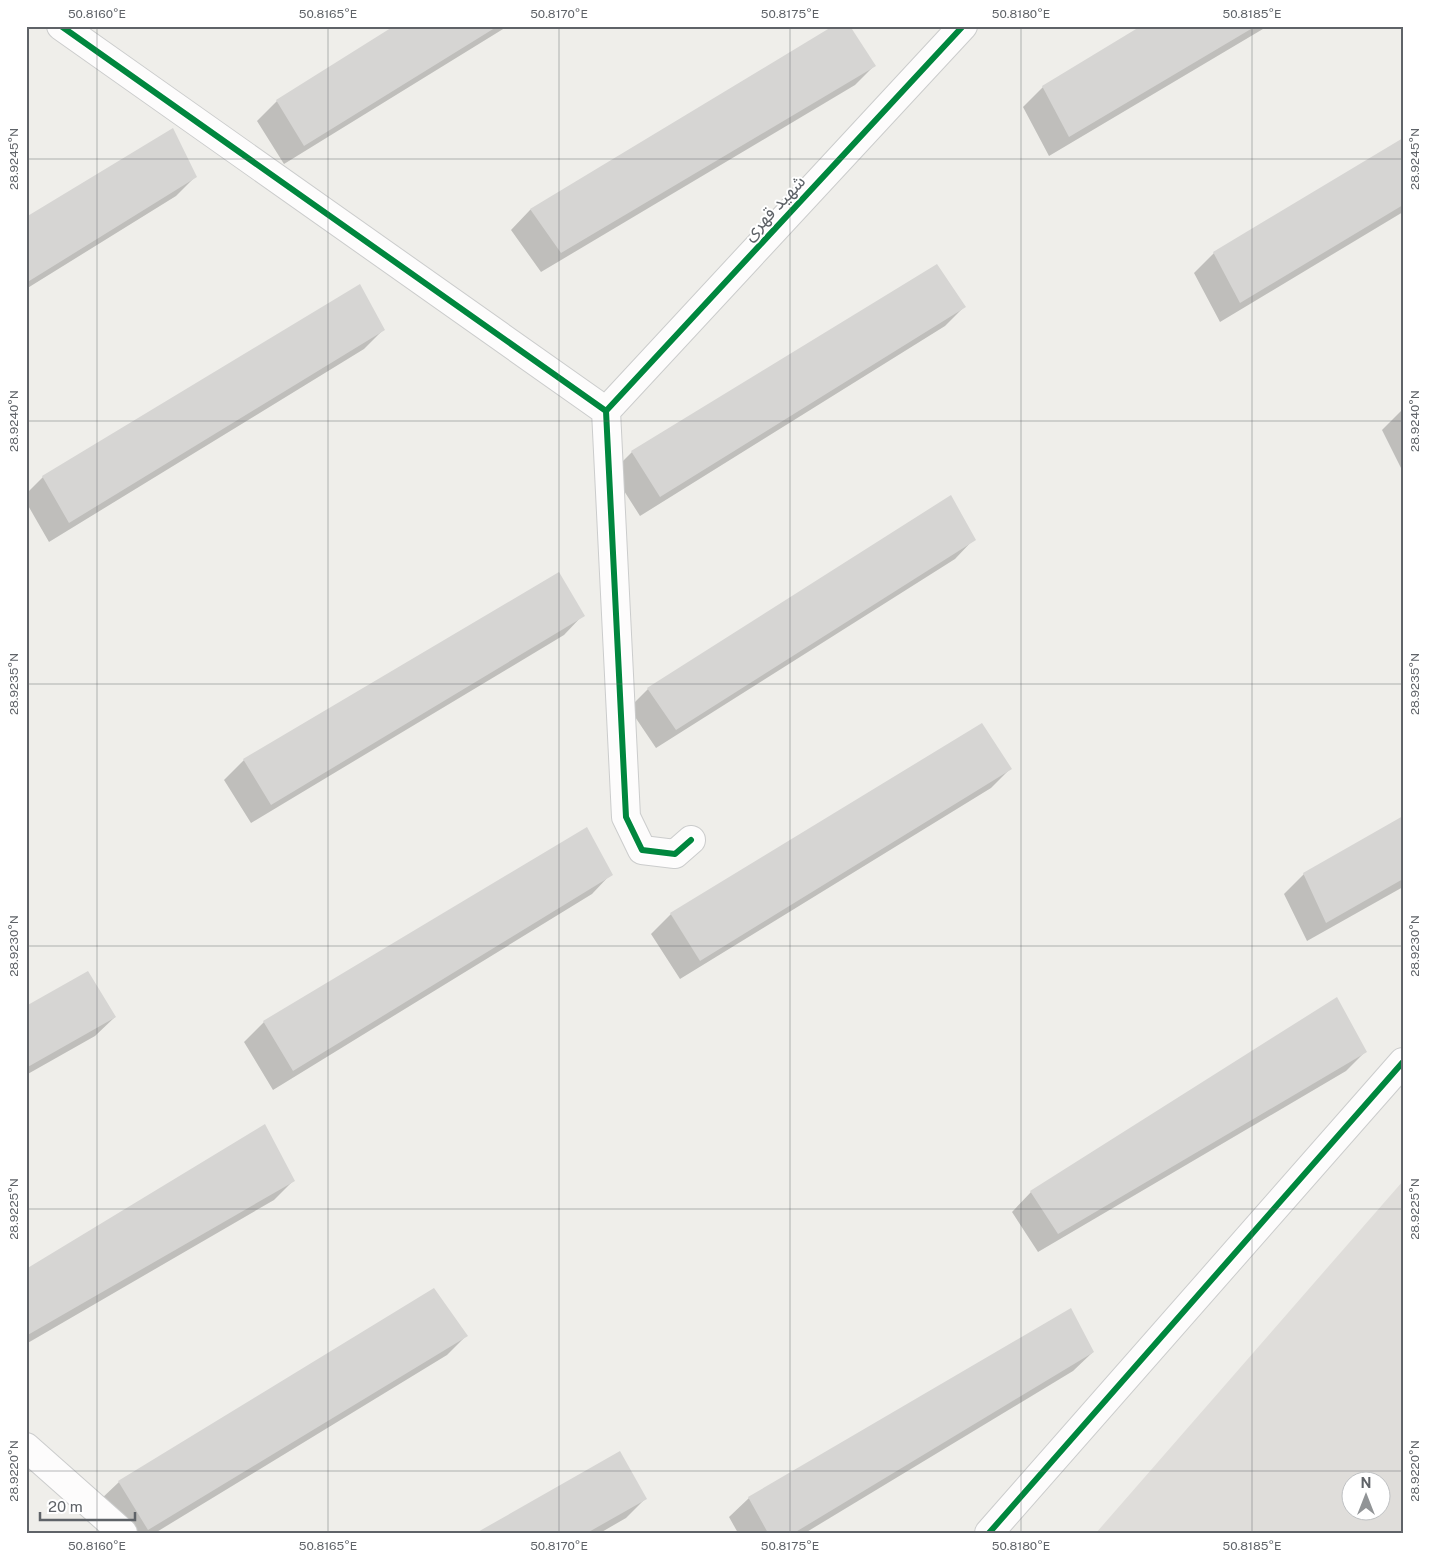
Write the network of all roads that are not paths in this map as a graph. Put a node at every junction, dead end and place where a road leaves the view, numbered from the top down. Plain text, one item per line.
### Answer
1 (61, 26) edge
2 (963, 26) edge
3 (606, 411) junction
4 (691, 840) dead end
5 (1403, 1062) edge
6 (26, 1446) edge
7 (123, 1533) edge
8 (988, 1533) edge

1 - 3 street
2 - 3 street, شهید قهری
3 - 4 street
5 - 8 street
6 - 7 street

